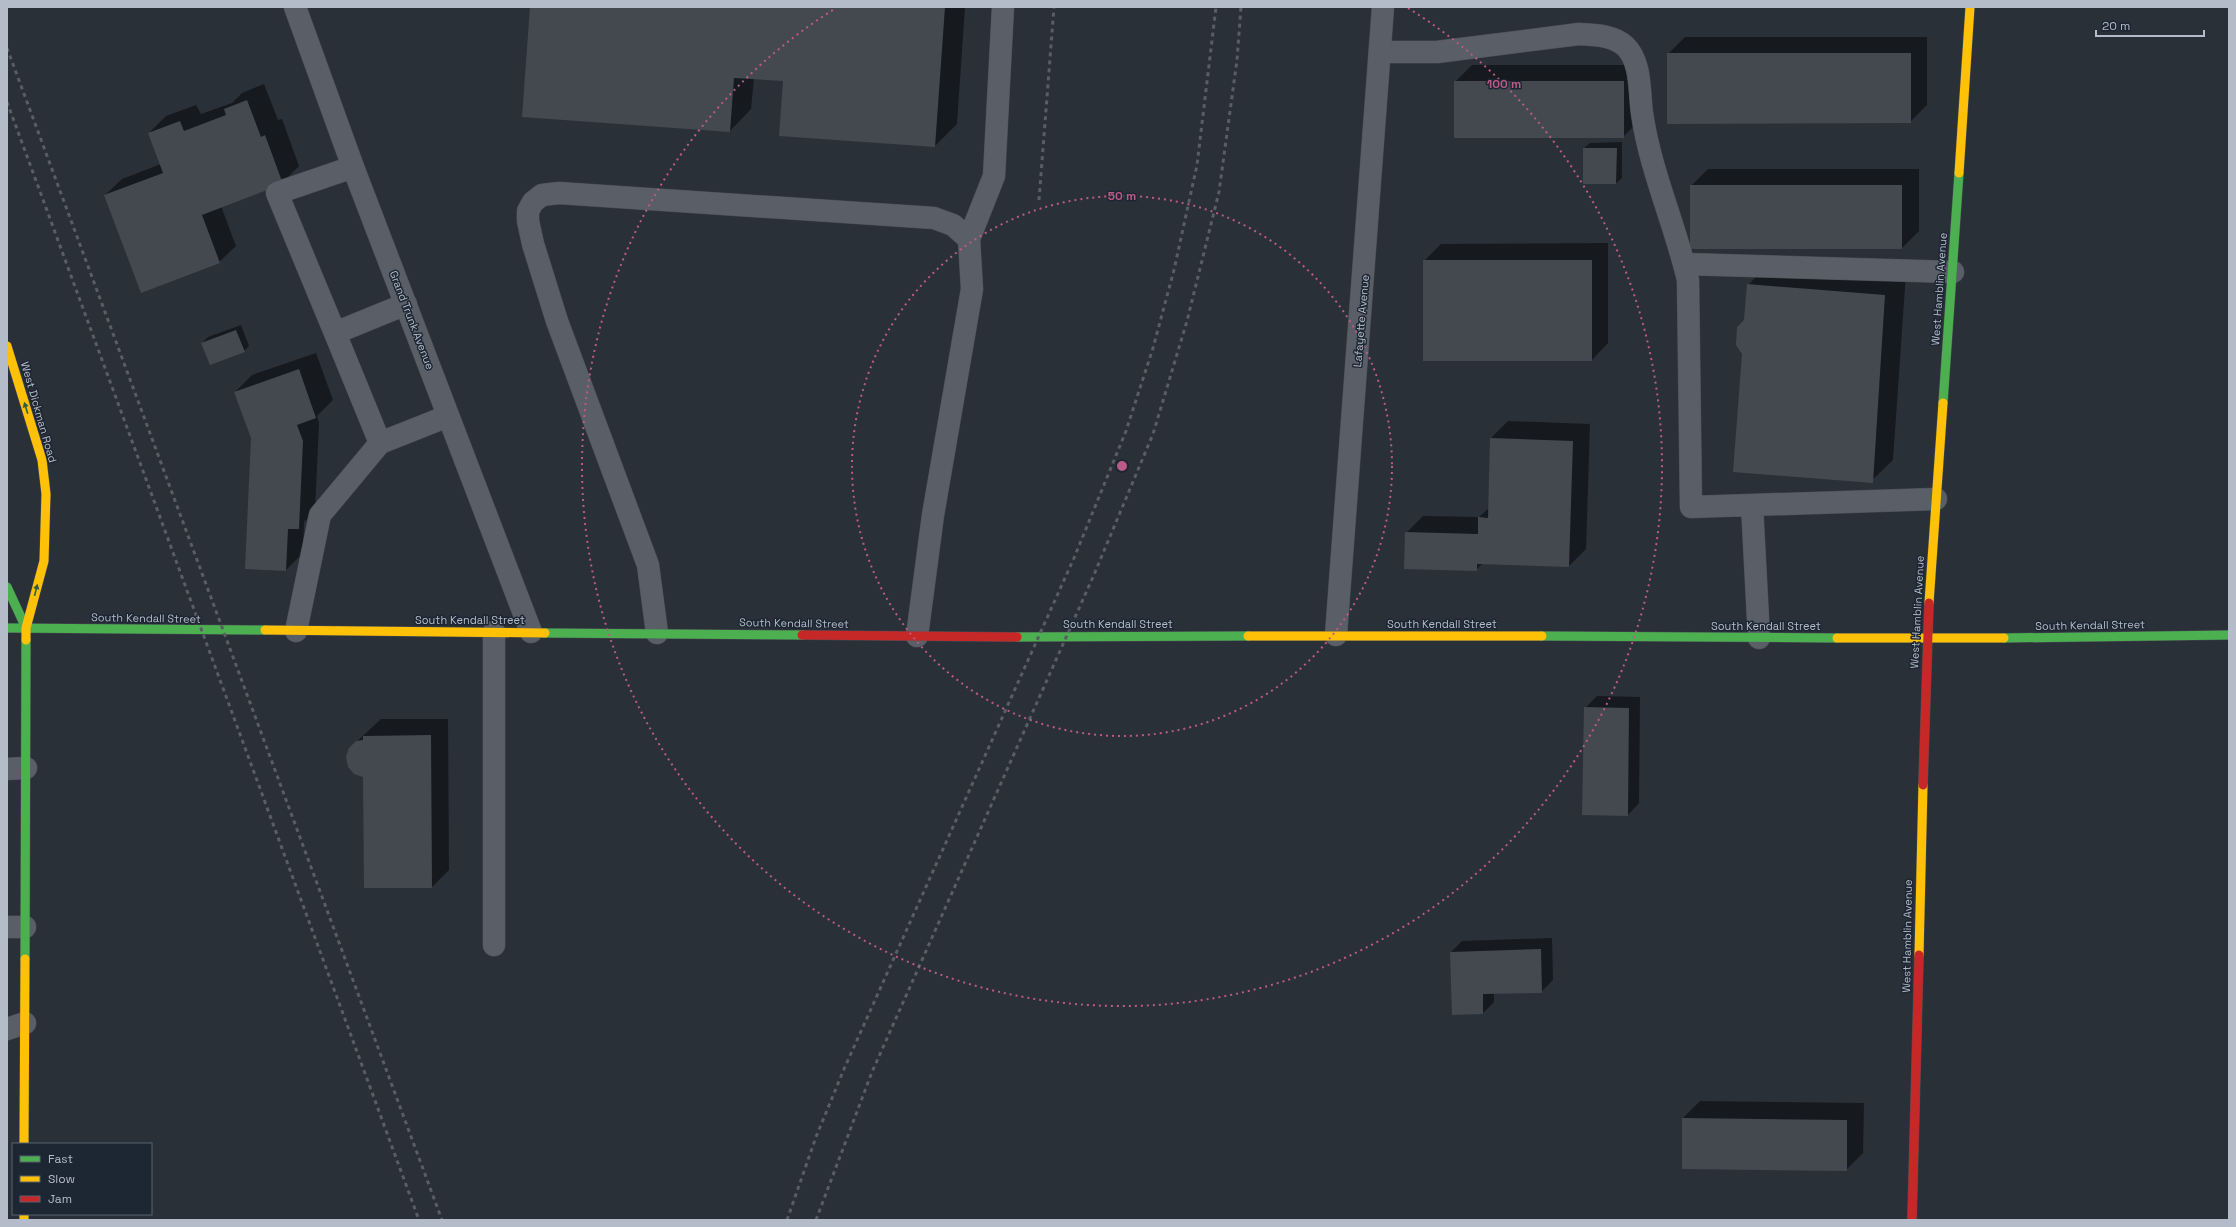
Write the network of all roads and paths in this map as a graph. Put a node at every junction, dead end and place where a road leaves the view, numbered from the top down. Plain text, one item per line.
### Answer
1 (295, 7) edge
2 (1003, 7) edge
3 (1383, 7) edge
4 (1970, 7) edge
5 (1380, 52) junction
6 (353, 167) junction
7 (969, 239) junction
8 (1684, 264) junction
9 (1953, 272) junction
10 (406, 304) junction
11 (335, 333) junction
12 (7, 346) edge
13 (448, 416) junction
14 (380, 443) junction
15 (1936, 499) junction
16 (1752, 505) junction
17 (7, 587) edge
18 (7, 628) edge
19 (26, 628) junction
20 (296, 631) junction
21 (494, 632) junction
22 (531, 632) junction
23 (657, 633) junction
24 (1336, 635) junction
25 (2229, 635) edge
26 (917, 636) junction
27 (1759, 638) junction
28 (1927, 639) junction
29 (16, 768) edge
30 (16, 927) edge
31 (494, 945) dead end
32 (16, 1026) edge
33 (24, 1143) edge
34 (1912, 1220) edge

1 - 6 street, Grand Trunk Avenue
2 - 7 street
3 - 5 street, Lafayette Avenue
4 - 9 street, West Hamblin Avenue
5 - 8 street
5 - 24 street, Lafayette Avenue
6 - 10 street, Grand Trunk Avenue
6 - 11 street
7 - 23 street
7 - 26 street
8 - 9 street
8 - 16 street
9 - 15 street, West Hamblin Avenue
10 - 11 street
10 - 13 street, Grand Trunk Avenue
11 - 14 street
19 -> 12 street, West Dickman Road
13 - 14 street
13 - 22 street, Grand Trunk Avenue
14 - 20 street
15 - 16 street
15 - 28 street, West Hamblin Avenue
16 - 27 street
17 - 19 street, West Dickman Road
18 - 19 street, South Kendall Street
19 - 20 street, South Kendall Street
19 - 29 street, West Dickman Road
20 - 21 street, South Kendall Street
21 - 22 street, South Kendall Street
21 - 31 street
22 - 23 street, South Kendall Street
23 - 26 street, South Kendall Street
24 - 26 street, South Kendall Street
24 - 27 street, South Kendall Street
25 - 28 street, South Kendall Street
27 - 28 street, South Kendall Street
28 - 34 street, West Hamblin Avenue
29 - 30 street, West Dickman Road
30 - 32 street, West Dickman Road
32 - 33 street, West Dickman Road

